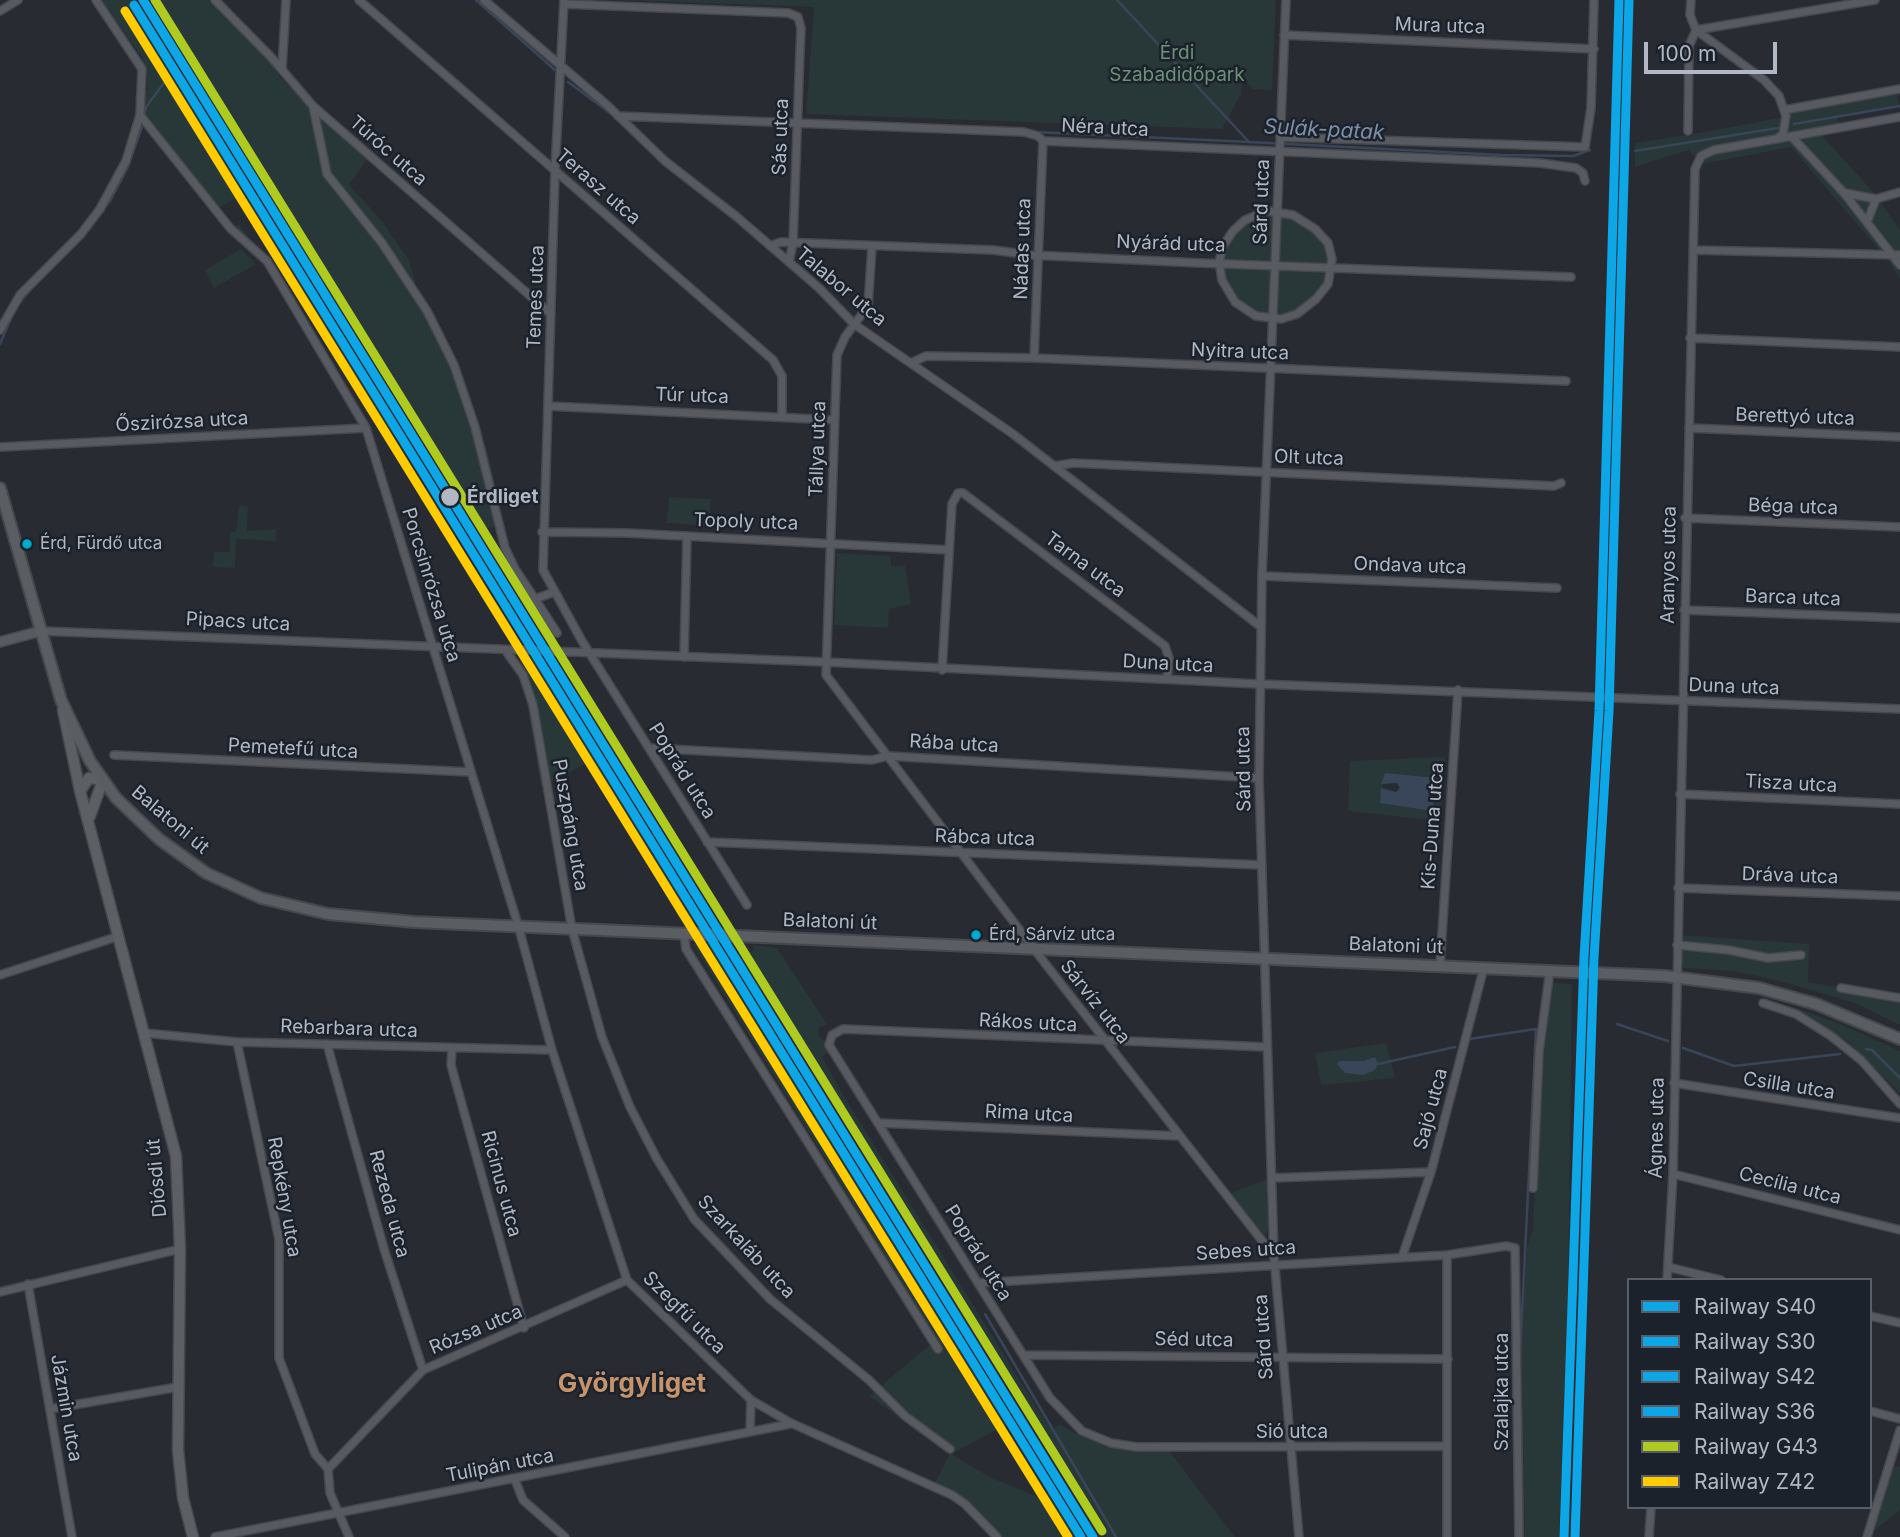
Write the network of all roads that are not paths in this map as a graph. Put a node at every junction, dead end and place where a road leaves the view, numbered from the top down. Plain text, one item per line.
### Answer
1 (18, 0) edge
2 (96, 0) edge
3 (215, 0) edge
4 (286, 0) edge
5 (359, 0) edge
6 (484, 0) edge
7 (1286, 0) edge
8 (1594, 0) edge
9 (1691, 0) edge
10 (1875, 0) edge
11 (564, 2) edge
12 (0, 11) edge
13 (1696, 30) junction
14 (1284, 36) junction
15 (1594, 48) junction
16 (561, 67) junction
17 (282, 70) junction
18 (1900, 89) edge
19 (313, 106) junction
20 (1784, 110) junction
21 (140, 115) junction
22 (618, 116) junction
23 (1900, 117) edge
24 (797, 124) junction
25 (1785, 128) junction
26 (1688, 131) dead end
27 (1280, 137) junction
28 (1792, 137) junction
29 (1043, 141) junction
30 (1773, 141) junction
31 (1279, 153) junction
32 (555, 171) junction
33 (1585, 181) dead end
34 (1900, 192) edge
35 (1844, 193) junction
36 (1876, 200) junction
37 (1277, 211) junction
38 (1867, 222) junction
39 (793, 243) junction
40 (770, 246) junction
41 (872, 247) junction
42 (1693, 250) junction
43 (1896, 254) edge
44 (1039, 255) junction
45 (789, 262) junction
46 (1219, 262) junction
47 (1275, 265) junction
48 (1900, 265) edge
49 (1333, 267) junction
50 (1571, 277) dead end
51 (551, 314) junction
52 (1272, 320) junction
53 (854, 324) junction
54 (0, 330) edge
55 (1690, 338) junction
56 (1900, 347) edge
57 (1034, 358) junction
58 (913, 362) junction
59 (1271, 369) junction
60 (1566, 382) dead end
61 (548, 407) junction
62 (782, 415) junction
63 (834, 420) junction
64 (366, 428) junction
65 (1689, 428) junction
66 (1900, 437) edge
67 (0, 447) edge
68 (1055, 466) junction
69 (1266, 472) junction
70 (1562, 483) dead end
71 (0, 488) edge
72 (1685, 519) junction
73 (1900, 527) edge
74 (542, 532) junction
75 (687, 536) junction
76 (830, 542) junction
77 (949, 550) junction
78 (1262, 576) junction
79 (1557, 589) dead end
80 (554, 592) junction
81 (535, 600) junction
82 (1684, 610) junction
83 (1900, 618) edge
84 (1261, 627) junction
85 (41, 631) junction
86 (558, 633) dead end
87 (0, 642) edge
88 (434, 647) junction
89 (506, 651) junction
90 (591, 654) junction
91 (684, 657) junction
92 (825, 663) junction
93 (942, 670) junction
94 (1167, 679) junction
95 (1258, 684) junction
96 (1458, 690) junction
97 (61, 700) junction
98 (1682, 700) junction
99 (1900, 709) edge
100 (649, 748) junction
101 (114, 755) dead end
102 (888, 756) junction
103 (471, 772) junction
104 (1259, 778) junction
105 (103, 780) junction
106 (80, 791) junction
107 (1680, 794) junction
108 (96, 795) junction
109 (116, 798) junction
110 (1900, 804) edge
111 (90, 824) junction
112 (707, 842) junction
113 (963, 852) junction
114 (1262, 866) junction
115 (1678, 888) junction
116 (1900, 896) edge
117 (747, 905) dead end
118 (518, 925) junction
119 (572, 929) junction
120 (684, 934) junction
121 (119, 936) junction
122 (1677, 945) junction
123 (1037, 949) junction
124 (1801, 955) dead end
125 (1265, 958) junction
126 (1440, 965) junction
127 (1484, 967) junction
128 (1550, 970) junction
129 (0, 975) edge
130 (1676, 977) junction
131 (1841, 988) dead end
132 (1900, 998) edge
133 (1763, 1003) dead end
134 (145, 1032) junction
135 (832, 1035) joint
136 (1900, 1039) edge
137 (237, 1042) junction
138 (1108, 1042) junction
139 (327, 1044) junction
140 (1268, 1047) junction
141 (452, 1049) junction
142 (552, 1050) junction
143 (1674, 1083) junction
144 (1900, 1104) edge
145 (1900, 1118) edge
146 (878, 1123) junction
147 (1180, 1136) junction
148 (1431, 1172) junction
149 (1672, 1174) junction
150 (1272, 1178) junction
151 (1533, 1188) dead end
152 (1896, 1229) edge
153 (1516, 1248) joint
154 (180, 1249) junction
155 (1447, 1255) junction
156 (1402, 1257) junction
157 (1275, 1261) junction
158 (1668, 1267) junction
159 (1667, 1278) edge
160 (1713, 1278) edge
161 (627, 1280) junction
162 (978, 1283) junction
163 (28, 1284) junction
164 (0, 1292) edge
165 (1872, 1316) edge
166 (1900, 1323) edge
167 (524, 1328) junction
168 (938, 1349) dead end
169 (1024, 1354) junction
170 (1281, 1357) junction
171 (1447, 1359) junction
172 (423, 1370) junction
173 (178, 1387) junction
174 (751, 1400) junction
175 (50, 1409) junction
176 (1872, 1412) edge
177 (1900, 1419) edge
178 (791, 1423) junction
179 (1900, 1430) edge
180 (750, 1431) junction
181 (1447, 1446) junction
182 (1137, 1447) joint
183 (1291, 1448) junction
184 (950, 1449) dead end
185 (328, 1469) junction
186 (515, 1480) junction
187 (1873, 1503) edge
188 (1651, 1509) edge
189 (1872, 1509) edge
190 (339, 1515) junction
191 (72, 1537) edge
192 (192, 1537) edge
193 (215, 1537) edge
194 (348, 1537) edge
195 (565, 1537) edge
196 (997, 1537) edge
197 (1299, 1537) edge
198 (1447, 1537) edge
199 (1519, 1537) edge
200 (1649, 1537) edge
201 (1867, 1537) edge

1 - 12 street
2 - 21 street
3 - 17 street, Túróc utca
4 - 17 street
5 - 32 street, Terasz utca
6 - 16 street, Talabor utca
7 - 14 street, Sárd utca
8 - 15 street
9 - 13 street
10 - 13 street
11 - 16 street, Temes utca
11 - 24 street, Sás utca
13 - 20 street
13 - 26 street
14 - 15 street, Mura utca
14 - 27 street, Sárd utca
15 - 27 street
16 - 22 street, Talabor utca
16 - 32 street, Temes utca
17 - 19 street, Túróc utca
18 - 20 street
19 - 51 street, Túróc utca
19 - 81 street
20 - 25 street
21 - 54 street
21 - 64 street, Porcsinrózsa utca
22 - 24 street, Néra utca
22 - 40 street, Talabor utca
23 - 28 street
24 - 29 street, Néra utca
24 - 39 street, Sás utca
25 - 28 street
25 - 30 street
27 - 31 street, Sárd utca
28 - 30 street
28 - 35 street
29 - 31 street, Néra utca
29 - 44 street, Nádas utca
30 - 42 street, Aranyos utca
31 - 33 street, Néra utca
31 - 37 street, Sárd utca
32 - 51 street, Temes utca
32 - 62 street, Terasz utca
34 - 36 street
35 - 36 street
35 - 38 street
36 - 38 street
37 - 46 street
37 - 47 street, Sárd utca
37 - 49 street
38 - 43 street
39 - 40 street, Nyárád utca
39 - 41 street, Nyárád utca
39 - 45 street, Sás utca
40 - 45 street, Talabor utca
41 - 44 street, Nyárád utca
41 - 53 street, Tállya utca
42 - 43 street
42 - 55 street, Aranyos utca
43 - 48 street
44 - 46 street, Nyárád utca
44 - 57 street, Nádas utca
45 - 53 street, Talabor utca
46 - 47 street, Nyárád utca
46 - 52 street
47 - 49 street, Nyárád utca
47 - 52 street, Sárd utca
49 - 50 street, Nyárád utca
49 - 52 street
51 - 61 street, Temes utca
52 - 59 street, Sárd utca
53 - 58 street, Talabor utca
53 - 63 street, Tállya utca
55 - 56 street
55 - 65 street, Aranyos utca
57 - 58 street, Nyitra utca
57 - 59 street, Nyitra utca
58 - 68 street, Talabor utca
59 - 60 street, Nyitra utca
59 - 69 street, Sárd utca
61 - 62 street, Túr utca
61 - 74 street, Temes utca
62 - 63 street, Túr utca
63 - 76 street, Tállya utca
64 - 67 street, Őszirózsa utca
64 - 88 street, Porcsinrózsa utca
65 - 66 street, Berettyó utca
65 - 72 street, Aranyos utca
68 - 69 street, Olt utca
68 - 84 street, Talabor utca
69 - 70 street, Olt utca
69 - 78 street, Sárd utca
71 - 85 main road, Balatoni út
72 - 73 street, Béga utca
72 - 82 street, Aranyos utca
74 - 75 street, Topoly utca
74 - 80 street, Temes utca
75 - 76 street, Topoly utca
75 - 91 street
76 - 77 street, Topoly utca
76 - 92 street, Tállya utca
77 - 93 street
77 - 94 street, Tarna utca
78 - 79 street, Ondava utca
78 - 84 street, Sárd utca
80 - 81 street
80 - 90 street, Temes utca
81 - 86 street
82 - 83 street, Barca utca
82 - 98 street, Aranyos utca
84 - 95 street, Sárd utca
85 - 87 street
85 - 88 street, Pipacs utca
85 - 97 main road, Balatoni út
88 - 89 street, Duna utca
88 - 103 street, Porcsinrózsa utca
89 - 90 street, Duna utca
89 - 119 street, Puszpáng utca
90 - 91 street, Duna utca
90 - 100 street, Poprád utca
91 - 92 street, Duna utca
92 - 93 street, Duna utca
92 - 102 street, Sárvíz utca
93 - 94 street, Duna utca
94 - 95 street, Duna utca
95 - 96 street, Duna utca
95 - 104 street, Sárd utca
96 - 98 street, Duna utca
96 - 126 street, Kis-Duna utca
97 - 105 main road, Balatoni út
97 - 106 main road, Diósdi út
98 - 99 street, Duna utca
98 - 107 street, Aranyos utca
100 - 102 street, Rába utca
100 - 112 street, Poprád utca
101 - 103 street, Pemetefű utca
102 - 104 street, Rába utca
102 - 113 street, Sárvíz utca
103 - 118 street, Porcsinrózsa utca
104 - 114 street, Sárd utca
105 - 106 main road
105 - 108 main road, Diósdi út
105 - 109 main road, Balatoni út
106 - 111 main road, Diósdi út
107 - 110 street, Tisza utca
107 - 115 street, Aranyos utca
108 - 109 main road
108 - 111 main road, Diósdi út
109 - 118 main road, Balatoni út
111 - 121 main road, Diósdi út
112 - 113 street, Rábca utca
112 - 117 street, Poprád utca
113 - 114 street, Rábca utca
113 - 123 street, Sárvíz utca
114 - 125 street, Sárd utca
115 - 116 street, Dráva utca
115 - 122 street, Aranyos utca
118 - 119 main road, Balatoni út
118 - 142 street, Szegfű utca
119 - 120 main road, Balatoni út
119 - 184 street, Szarkaláb utca
120 - 123 main road, Balatoni út
120 - 168 street
121 - 129 street
121 - 134 main road, Diósdi út
122 - 124 street
122 - 130 street, Aranyos utca
123 - 125 main road, Balatoni út
123 - 138 street, Sárvíz utca
125 - 126 main road, Balatoni út
125 - 140 street, Sárd utca
126 - 127 main road, Balatoni út
127 - 128 main road, Balatoni út
127 - 148 street, Sajó utca
128 - 130 main road, Balatoni út
128 - 151 street
130 - 136 main road, Balatoni út
130 - 143 street, Ágnes utca
131 - 132 street
133 - 144 street
134 - 137 street, Rebarbara utca
134 - 154 main road, Diósdi út
135 - 138 street, Rákos utca
135 - 146 street, Poprád utca
137 - 139 street, Rebarbara utca
137 - 185 street, Repkény utca
138 - 140 street, Rákos utca
138 - 147 street, Sárvíz utca
139 - 141 street, Rebarbara utca
139 - 172 street, Rezeda utca
140 - 150 street, Sárd utca
141 - 142 street, Rebarbara utca
141 - 167 street, Ricinus utca
142 - 161 street, Szegfű utca
143 - 145 street, Csilla utca
143 - 149 street, Ágnes utca
146 - 147 street, Rima utca
146 - 162 street, Poprád utca
147 - 157 street, Sárvíz utca
148 - 150 street
148 - 156 street, Sajó utca
149 - 152 street, Cecília utca
149 - 158 street, Ágnes utca
150 - 157 street, Sárd utca
153 - 155 street, Sebes utca
153 - 199 street, Szalajka utca
154 - 163 street
154 - 173 main road, Diósdi út
155 - 156 street, Sebes utca
155 - 171 street
156 - 157 street, Sebes utca
157 - 162 street, Sebes utca
157 - 170 street, Sárd utca
158 - 159 street, Ágnes utca
158 - 160 street
161 - 167 street, Rózsa utca
161 - 174 street, Szegfű utca
162 - 169 street, Poprád utca
163 - 164 street
163 - 175 street, Jázmin utca
165 - 166 street
167 - 172 street, Rózsa utca
169 - 170 street, Séd utca
169 - 182 street, Poprád utca
170 - 171 street, Séd utca
170 - 183 street, Sárd utca
171 - 181 street
172 - 185 street, Rózsa utca
173 - 175 street
173 - 192 main road, Diósdi út
174 - 178 street, Szegfű utca
174 - 180 street
175 - 191 street, Jázmin utca
176 - 177 street
178 - 180 street, Tulipán utca
178 - 196 street, Szegfű utca
179 - 187 street
180 - 186 street, Tulipán utca
181 - 183 street, Sió utca
181 - 198 street
182 - 183 street, Sió utca
183 - 197 street, Sárd utca
185 - 190 street, Repkény utca
186 - 190 street, Tulipán utca
186 - 195 street
188 - 200 street
189 - 201 street
190 - 193 street, Tulipán utca
190 - 194 street, Repkény utca

